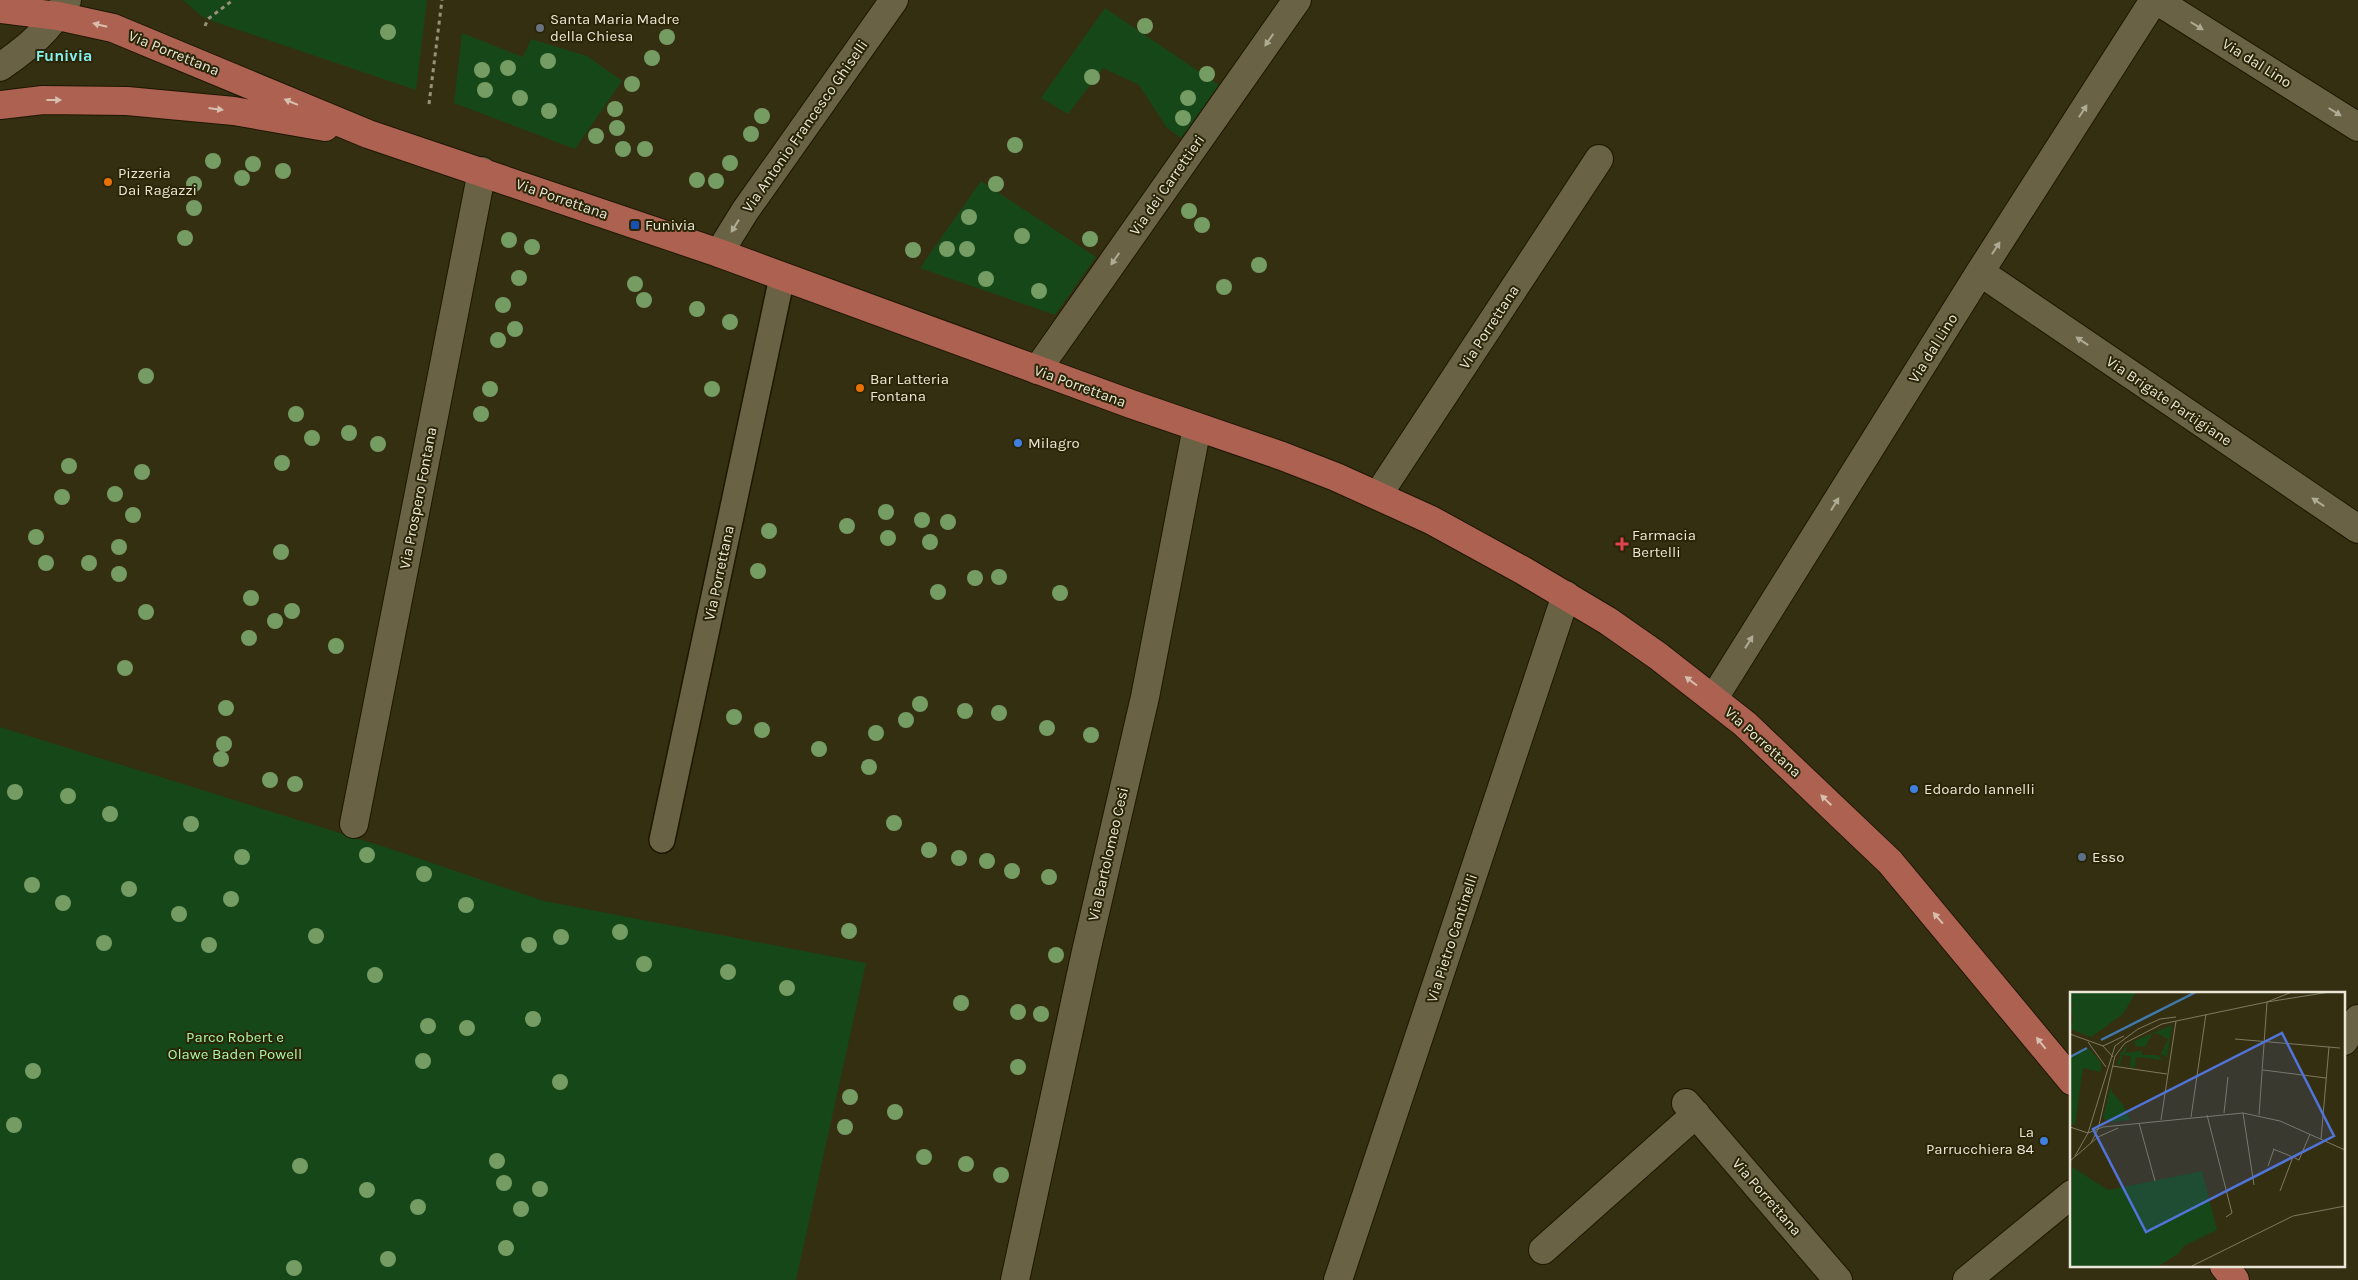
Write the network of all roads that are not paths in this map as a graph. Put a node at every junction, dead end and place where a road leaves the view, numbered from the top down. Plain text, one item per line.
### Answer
1 (894, 0) edge
2 (1296, 0) edge
3 (2155, 0) edge
4 (62, 8) edge
5 (0, 9) edge
6 (0, 67) edge
7 (0, 105) edge
8 (2358, 127) edge
9 (368, 134) junction
10 (1599, 159) dead end
11 (482, 171) junction
12 (719, 253) junction
13 (1980, 272) junction
14 (782, 277) junction
15 (1036, 370) junction
16 (1198, 427) junction
17 (1378, 495) junction
18 (2358, 529) edge
19 (1566, 595) junction
20 (1714, 698) junction
21 (354, 824) dead end
22 (662, 840) dead end
23 (2358, 1018) edge
24 (2346, 1038) edge
25 (2070, 1079) edge
26 (2070, 1196) edge
27 (1543, 1250) dead end
28 (2226, 1268) edge
29 (1015, 1280) edge
30 (1338, 1280) edge
31 (1838, 1280) edge
32 (1967, 1280) edge
33 (2235, 1280) edge

1 -> 12 street, Via Antonio Francesco Ghiselli
2 -> 15 street, Via dei Carrettieri
3 -> 8 street, Via dal Lino
13 -> 3 street, Via dal Lino
4 - 5 main road, Via Porrettana
4 - 6 street
9 -> 4 main road, Via Porrettana
7 -> 9 main road, Via Porrettana
9 - 11 main road, Via Porrettana
10 - 17 street, Via Porrettana
11 - 12 main road, Via Porrettana
11 - 21 street, Via Prospero Fontana
12 - 14 main road, Via Porrettana
18 -> 13 street, Via Brigate Partigiane
20 -> 13 street, Via dal Lino
14 - 15 main road, Via Porrettana
14 - 22 lane, Via Porrettana
15 - 16 main road, Via Porrettana
16 - 17 main road, Via Porrettana
16 - 29 street, Via Bartolomeo Cesi
17 - 19 main road, Via Porrettana
20 -> 19 main road, Via Porrettana
19 - 30 street, Via Pietro Cantinelli
25 -> 20 main road, Via Porrettana
23 - 24 street
26 - 32 street
27 - 31 street, Via Porrettana
28 - 33 main road

